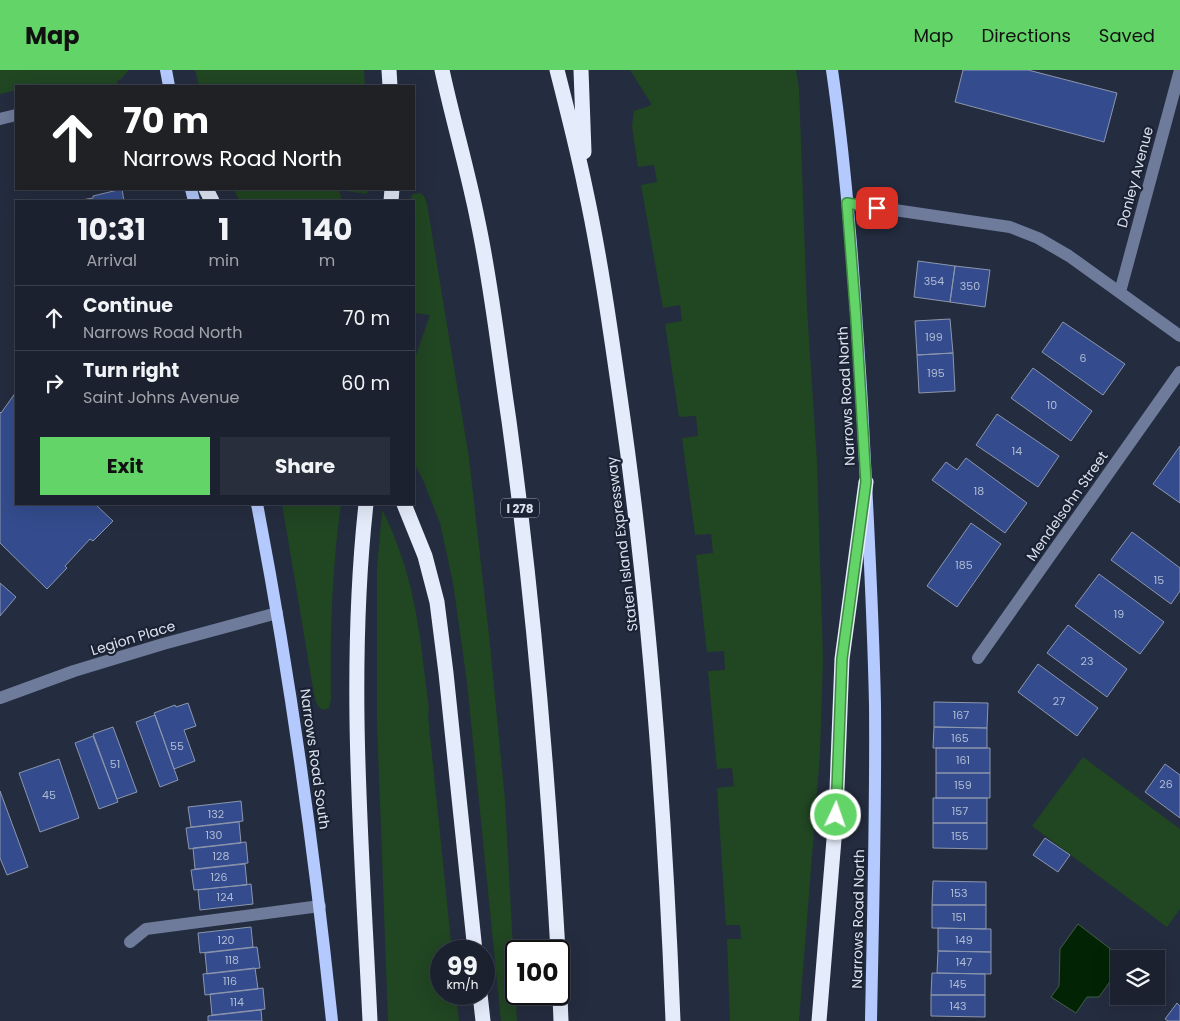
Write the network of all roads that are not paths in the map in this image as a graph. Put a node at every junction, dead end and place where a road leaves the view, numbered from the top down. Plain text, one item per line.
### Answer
1 (166, 70) edge
2 (389, 70) edge
3 (442, 70) edge
4 (558, 70) edge
5 (580, 70) edge
6 (832, 70) edge
7 (1180, 70) edge
8 (169, 85) edge
9 (390, 85) edge
10 (15, 115) edge
11 (0, 119) edge
12 (585, 188) junction
13 (847, 203) junction
14 (1120, 292) junction
15 (1180, 336) edge
16 (1180, 372) edge
17 (866, 482) junction
18 (257, 505) edge
19 (366, 505) edge
20 (407, 510) edge
21 (277, 613) junction
22 (978, 658) dead end
23 (0, 698) edge
24 (320, 906) junction
25 (474, 940) edge
26 (557, 940) edge
27 (130, 942) dead end
28 (481, 1005) edge
29 (560, 1005) edge
30 (332, 1021) edge
31 (370, 1021) edge
32 (483, 1021) edge
33 (561, 1021) edge
34 (673, 1021) edge
35 (819, 1021) edge
36 (871, 1021) edge

1 - 8 main road
2 - 9 highway
3 - 26 highway, I 278
4 - 12 highway, Staten Island Expressway
5 - 12 highway
6 - 13 main road, Narrows Road North
7 - 14 street, Donley Avenue
10 - 11 street
12 - 34 highway, Staten Island Expressway
13 - 14 street
13 - 17 main road, Narrows Road North
14 - 15 street
16 - 22 street, Mendelsohn Street
17 - 35 highway
17 - 36 main road, Narrows Road North
18 - 21 main road, Narrows Road South
19 - 31 highway
20 - 25 highway
21 - 23 street, Legion Place
21 - 24 main road, Narrows Road South
24 - 27 street
24 - 30 main road, Narrows Road South
28 - 32 highway
29 - 33 highway

